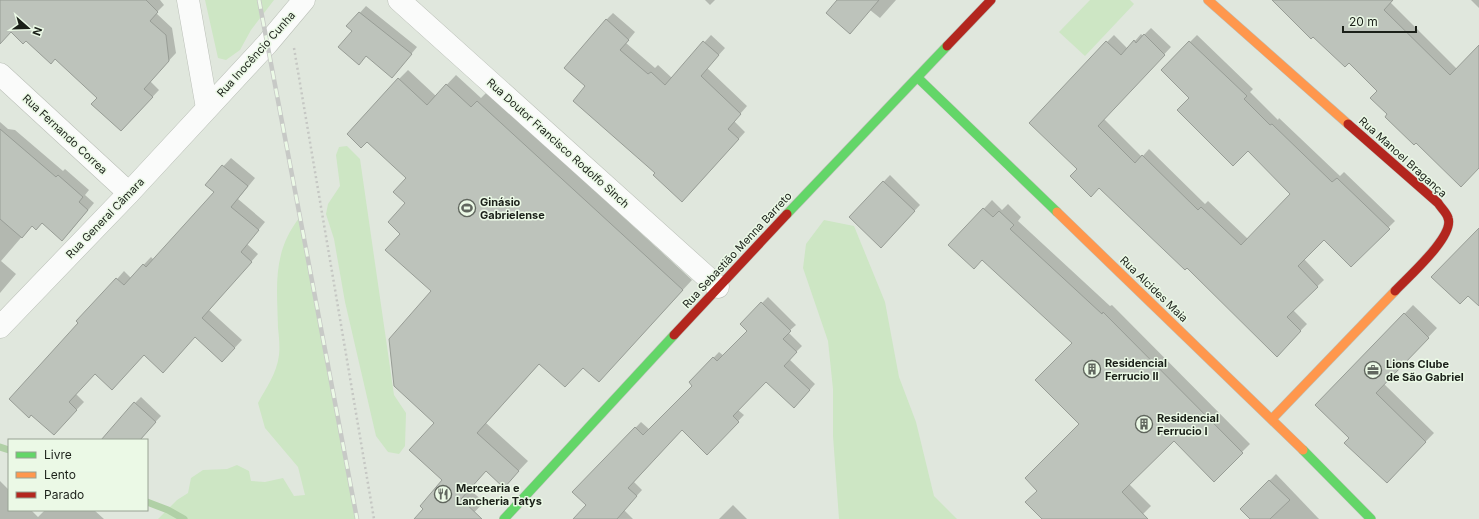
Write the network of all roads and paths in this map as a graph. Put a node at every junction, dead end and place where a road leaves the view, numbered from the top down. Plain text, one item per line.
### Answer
1 (188, 0) edge
2 (304, 0) edge
3 (399, 0) edge
4 (991, 0) edge
5 (1208, 0) edge
6 (288, 9) edge
7 (0, 74) edge
8 (918, 78) junction
9 (207, 108) junction
10 (129, 193) junction
11 (718, 287) junction
12 (0, 327) edge
13 (1272, 419) junction
14 (374, 519) edge
15 (504, 519) edge
16 (1371, 519) edge

1 - 9 street
2 - 6 street, Rua Inocêncio Cunha
3 - 11 street, Rua Doutor Francisco Rodolfo Sinch
4 - 8 street, Rua Sebastião Menna Barreto
5 - 13 street, Rua Manoel Bragança
6 - 9 street, Rua Inocêncio Cunha
6 - 14 path
7 - 10 street, Rua Fernando Correa
8 - 11 street, Rua Sebastião Menna Barreto
8 - 13 street, Rua Alcides Maia
9 - 10 street, Rua General Câmara
10 - 12 street, Rua General Câmara
11 - 15 street, Rua Sebastião Menna Barreto
13 - 16 street, Rua Alcides Maia

